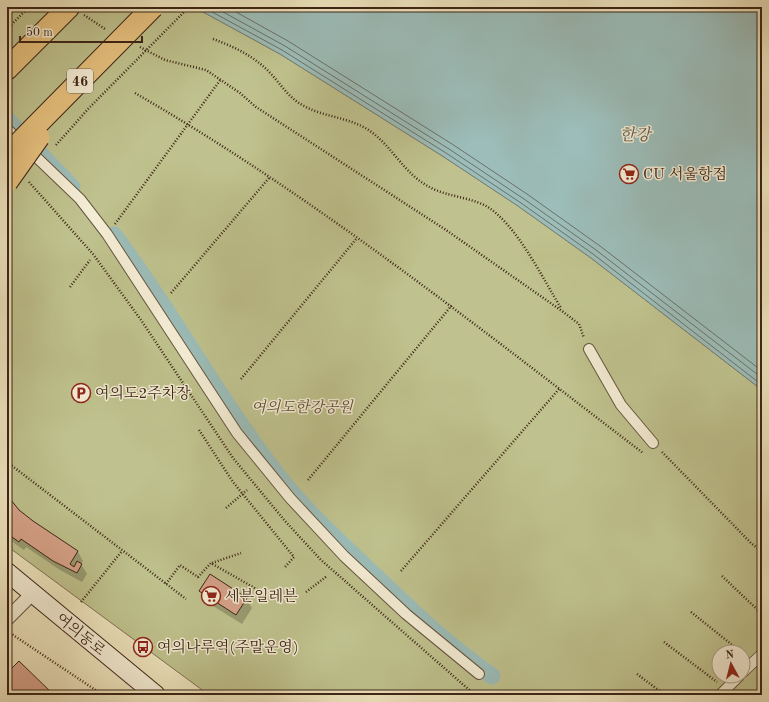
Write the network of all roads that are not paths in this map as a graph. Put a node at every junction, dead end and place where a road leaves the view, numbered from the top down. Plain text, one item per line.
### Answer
1 (153, 7) edge
2 (76, 11) edge
3 (9, 67) edge
4 (76, 85) junction
5 (7, 129) edge
6 (7, 155) edge
7 (7, 182) edge
8 (589, 349) road end
9 (653, 443) road end
10 (7, 572) edge
11 (32, 594) junction
12 (7, 619) edge
13 (762, 654) edge
14 (751, 664) edge
15 (479, 674) dead end
16 (731, 684) edge
17 (723, 692) edge
18 (156, 695) edge

1 - 4 main road, 46, bridge
2 - 3 main road
4 - 6 main road, 46, bridge
4 - 7 main road, 46, bridge
5 - 15 street
8 - 9 street
10 - 11 main road, 여의동로
11 - 12 street
11 - 18 main road, 여의동로
13 - 14 street
16 - 17 street

